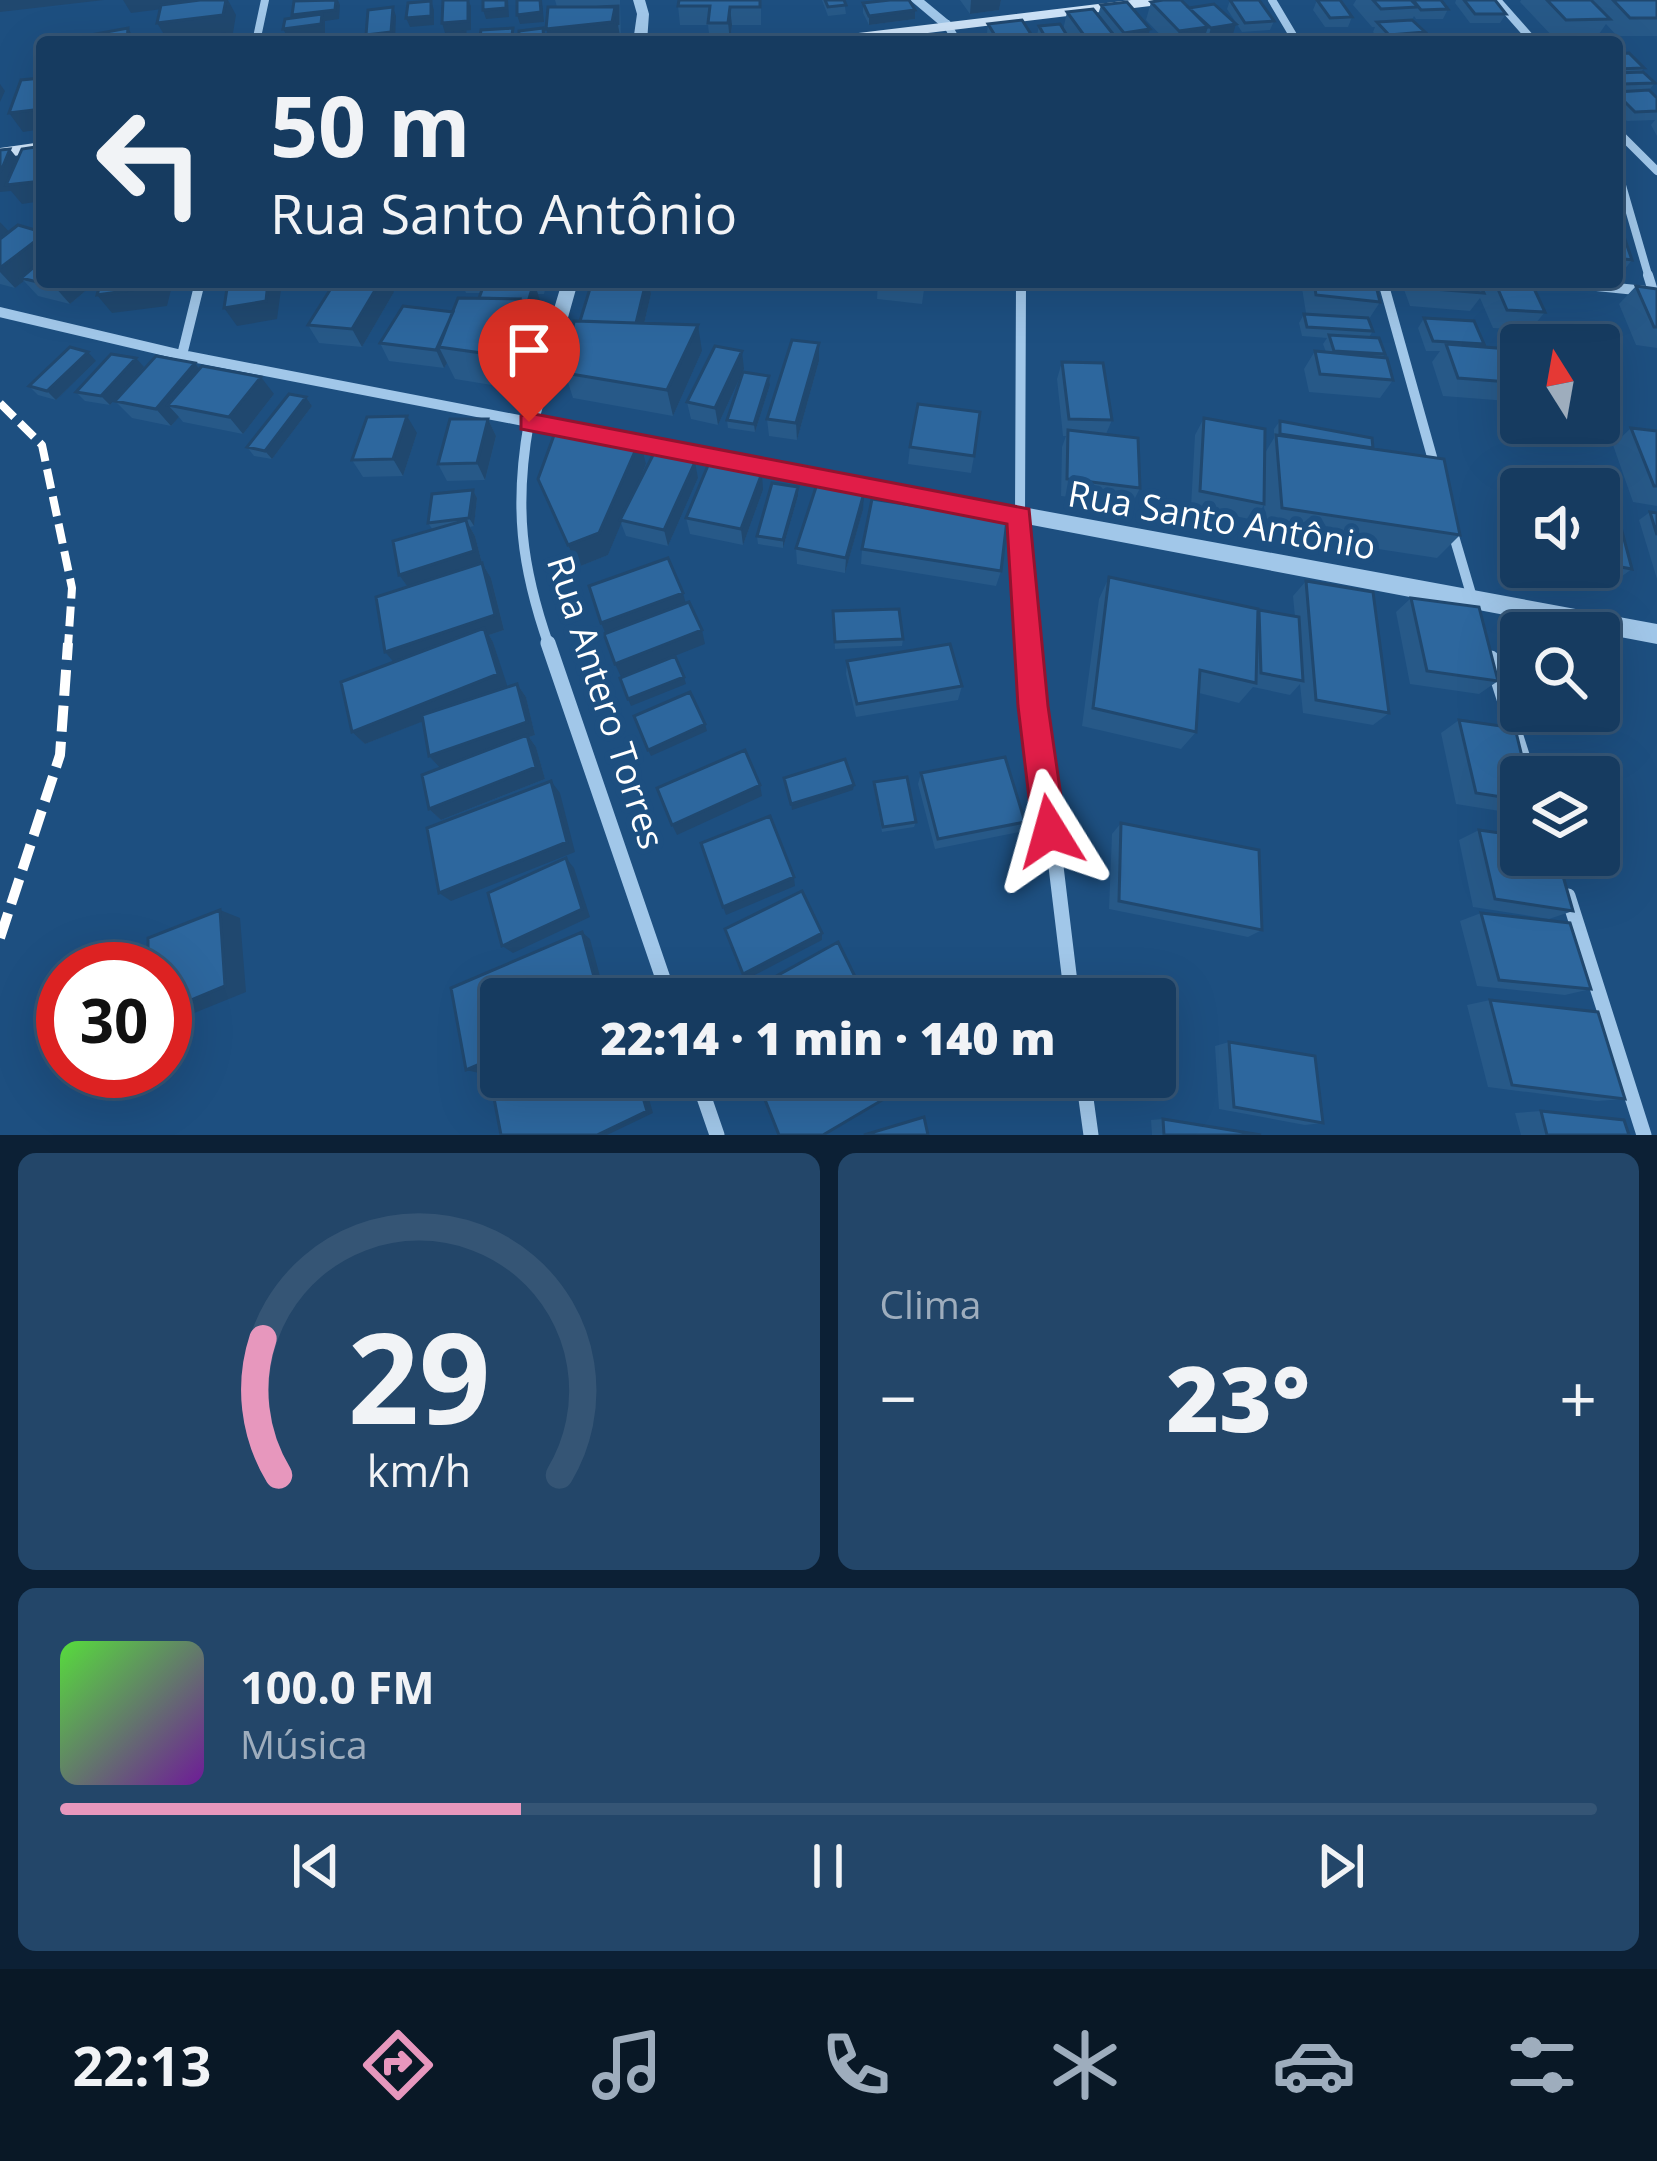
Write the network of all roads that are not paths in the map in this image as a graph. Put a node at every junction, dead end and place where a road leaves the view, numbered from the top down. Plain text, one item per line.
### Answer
1 (265, 0) edge
2 (639, 0) edge
3 (916, 0) edge
4 (944, 0) edge
5 (1167, 0) edge
6 (1272, 0) edge
7 (1497, 0) edge
8 (948, 24) junction
9 (257, 36) edge
10 (641, 36) edge
11 (861, 36) edge
12 (955, 36) edge
13 (1293, 36) edge
14 (1529, 36) edge
15 (1623, 137) edge
16 (36, 148) edge
17 (0, 153) edge
18 (1657, 171) edge
19 (1623, 188) edge
20 (199, 288) edge
21 (568, 288) edge
22 (1021, 288) edge
23 (1385, 288) edge
24 (1616, 288) edge
25 (1655, 292) edge
26 (0, 312) edge
27 (182, 355) junction
28 (529, 422) junction
29 (1440, 486) edge
30 (1447, 509) edge
31 (1020, 516) junction
32 (1476, 611) junction
33 (1657, 634) edge
34 (1486, 644) edge
35 (1522, 756) edge
36 (1561, 876) edge
37 (663, 978) edge
38 (1069, 978) edge
39 (705, 1098) edge
40 (1086, 1098) edge
41 (717, 1135) edge
42 (1091, 1135) edge
43 (1645, 1135) edge

1 - 9 street
2 - 10 street
3 - 8 street
4 - 8 street
5 - 8 main road
6 - 13 street
7 - 14 street
8 - 11 main road
8 - 12 street
15 - 18 street
16 - 17 main road
19 - 25 street
20 - 27 street
21 - 28 street, Rua Antero Torres
22 - 31 street
23 - 29 street
24 - 25 street
26 - 27 street, Rua Santo Antônio
27 - 28 street, Rua Santo Antônio
28 - 31 street, Rua Santo Antônio
28 - 37 street, Rua Antero Torres
30 - 32 street
31 - 32 street, Rua Santo Antônio
31 - 38 street
32 - 33 street, Rua Santo Antônio
34 - 35 street
36 - 43 street
39 - 41 street
40 - 42 street

